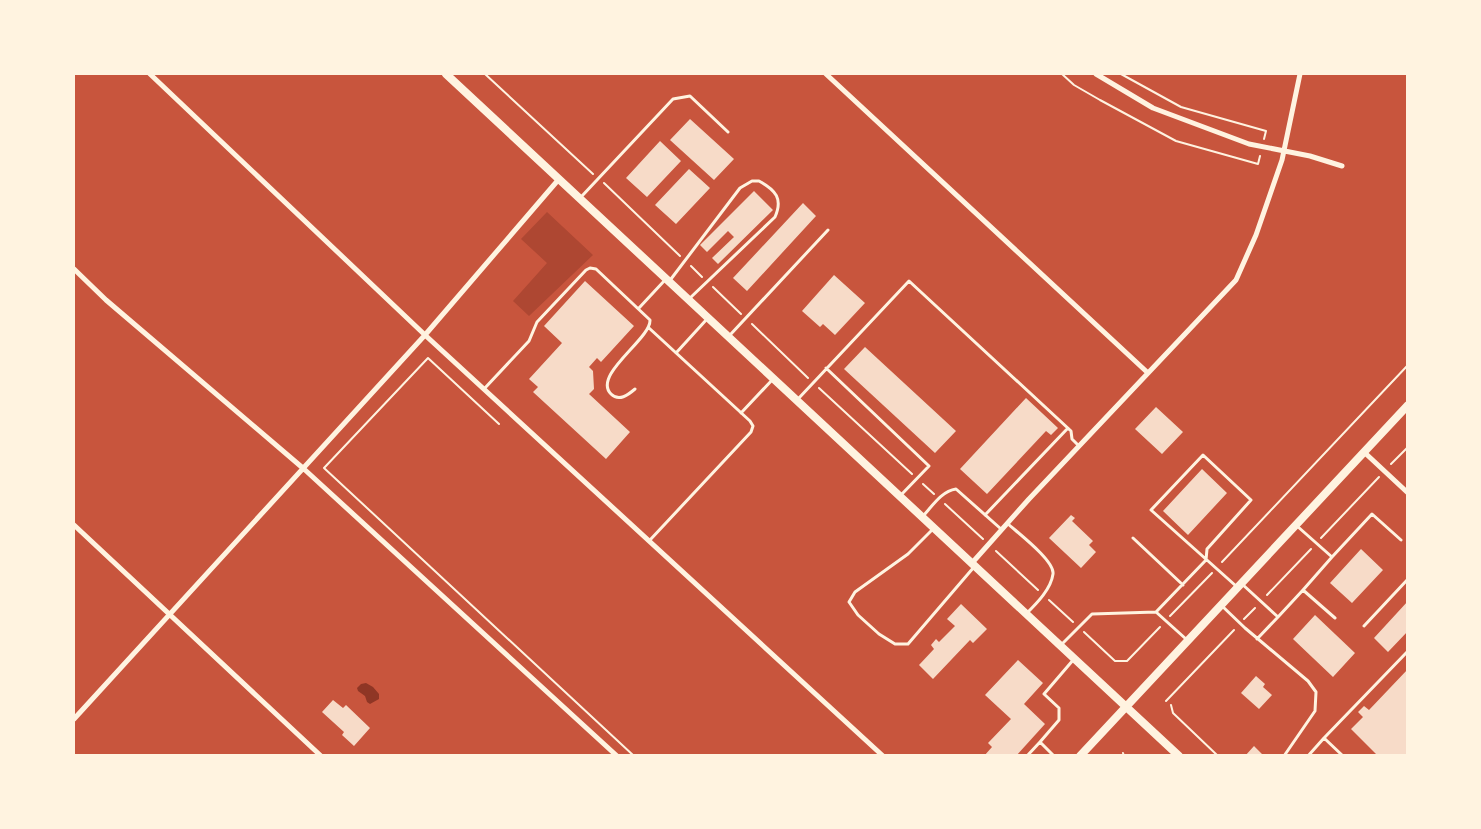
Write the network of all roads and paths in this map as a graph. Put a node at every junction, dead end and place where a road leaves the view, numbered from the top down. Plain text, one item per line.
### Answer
1 (150, 74) edge
2 (446, 74) edge
3 (485, 74) edge
4 (826, 74) edge
5 (1062, 74) edge
6 (1096, 74) edge
7 (1121, 74) edge
8 (1300, 74) edge
9 (728, 132) dead end
10 (1262, 146) junction
11 (1284, 151) junction
12 (1341, 166) dead end
13 (598, 178) junction
14 (559, 179) junction
15 (580, 198) junction
16 (828, 230) dead end
17 (685, 260) junction
18 (74, 269) edge
19 (668, 280) junction
20 (708, 282) junction
21 (688, 299) junction
22 (638, 308) junction
23 (708, 318) junction
24 (746, 318) junction
25 (649, 328) junction
26 (425, 335) junction
27 (729, 337) junction
28 (676, 353) junction
29 (1407, 365) edge
30 (826, 368) junction
31 (1148, 373) junction
32 (774, 378) junction
33 (813, 382) junction
34 (484, 389) junction
35 (634, 389) dead end
36 (796, 400) junction
37 (1407, 405) edge
38 (741, 413) junction
39 (499, 424) dead end
40 (1068, 428) junction
41 (1079, 446) junction
42 (1407, 447) edge
43 (1364, 452) junction
44 (304, 469) junction
45 (1384, 471) junction
46 (917, 478) junction
47 (1407, 493) edge
48 (900, 496) junction
49 (939, 498) junction
50 (985, 515) junction
51 (922, 517) junction
52 (1007, 524) junction
53 (1296, 524) junction
54 (74, 525) edge
55 (934, 527) junction
56 (1001, 530) junction
57 (1133, 538) dead end
58 (650, 540) junction
59 (1401, 540) dead end
60 (1317, 543) junction
61 (988, 544) junction
62 (1332, 557) junction
63 (1206, 560) junction
64 (973, 564) junction
65 (1216, 568) junction
66 (1407, 579) edge
67 (1183, 585) junction
68 (1239, 585) junction
69 (1303, 590) junction
70 (1043, 595) junction
71 (1262, 601) junction
72 (1221, 604) junction
73 (1156, 612) junction
74 (170, 614) junction
75 (1027, 614) junction
76 (1278, 617) junction
77 (1335, 618) dead end
78 (1166, 621) junction
79 (1240, 623) junction
80 (1364, 626) dead end
81 (1078, 627) junction
82 (1257, 639) junction
83 (1187, 640) junction
84 (1061, 645) junction
85 (1407, 651) edge
86 (1075, 658) junction
87 (1166, 701) dead end
88 (1126, 705) junction
89 (1170, 705) dead end
90 (74, 719) edge
91 (1324, 738) junction
92 (1040, 742) junction
93 (321, 756) edge
94 (617, 756) edge
95 (634, 756) edge
96 (883, 756) edge
97 (1027, 756) edge
98 (1054, 756) edge
99 (1080, 756) edge
100 (1179, 756) edge
101 (1218, 756) edge
102 (1284, 756) edge
103 (1308, 756) edge
104 (1343, 756) edge

1 - 26 street
2 - 14 main road
3 - 13 path
4 - 31 street
5 - 10 path
6 - 10 street
7 - 10 path
8 - 11 street
9 - 13 lane
10 - 11 street
11 - 12 street
11 - 31 street
13 - 15 lane
13 - 17 path
14 - 15 main road
14 - 26 street
15 - 19 main road
16 - 24 lane
17 - 19 lane
17 - 20 path
17 - 20 lane
18 - 44 street
19 - 21 main road
19 - 22 lane
20 - 21 lane
20 - 24 path
21 - 23 main road
22 - 25 lane
22 - 34 lane
23 - 27 main road
23 - 28 lane
24 - 27 lane
24 - 33 path
25 - 28 lane
25 - 35 lane
26 - 34 street
26 - 44 street
27 - 32 main road
28 - 38 lane
29 - 65 path
30 - 33 lane
30 - 40 lane
30 - 46 lane
31 - 41 street
32 - 36 main road
32 - 38 lane
33 - 36 lane
33 - 46 path
34 - 58 street
36 - 48 main road
37 - 43 main road
38 - 58 lane
39 - 95 path
40 - 41 lane
40 - 50 lane
41 - 52 street
42 - 45 path
43 - 45 street
43 - 53 main road
44 - 74 street
44 - 94 street
45 - 47 street
45 - 60 path
46 - 48 lane
46 - 49 path
48 - 51 main road
49 - 50 lane
49 - 51 lane
49 - 61 path
50 - 56 lane
51 - 55 main road
52 - 56 street
52 - 70 lane
53 - 60 lane
53 - 68 main road
54 - 74 street
55 - 64 main road
55 - 64 lane
56 - 61 street
57 - 67 lane
58 - 96 street
59 - 62 lane
60 - 62 lane
60 - 71 path
61 - 64 street
61 - 70 path
62 - 69 lane
63 - 63 lane
63 - 65 lane
63 - 67 lane
64 - 75 main road
65 - 68 lane
65 - 78 path
66 - 80 lane
67 - 73 lane
68 - 71 lane
68 - 72 main road
69 - 76 lane
69 - 77 lane
70 - 75 lane
70 - 81 path
71 - 76 lane
71 - 79 path
72 - 79 lane
72 - 83 main road
73 - 78 lane
73 - 81 lane
74 - 90 street
74 - 93 street
75 - 84 main road
76 - 82 lane
78 - 81 path
78 - 83 lane
79 - 82 lane
79 - 87 path
81 - 84 lane
82 - 102 lane
83 - 88 main road
84 - 86 main road
85 - 91 lane
86 - 88 main road
86 - 92 lane
88 - 99 main road
88 - 100 main road
89 - 101 path
91 - 103 lane
91 - 104 lane
92 - 97 lane
92 - 98 lane

